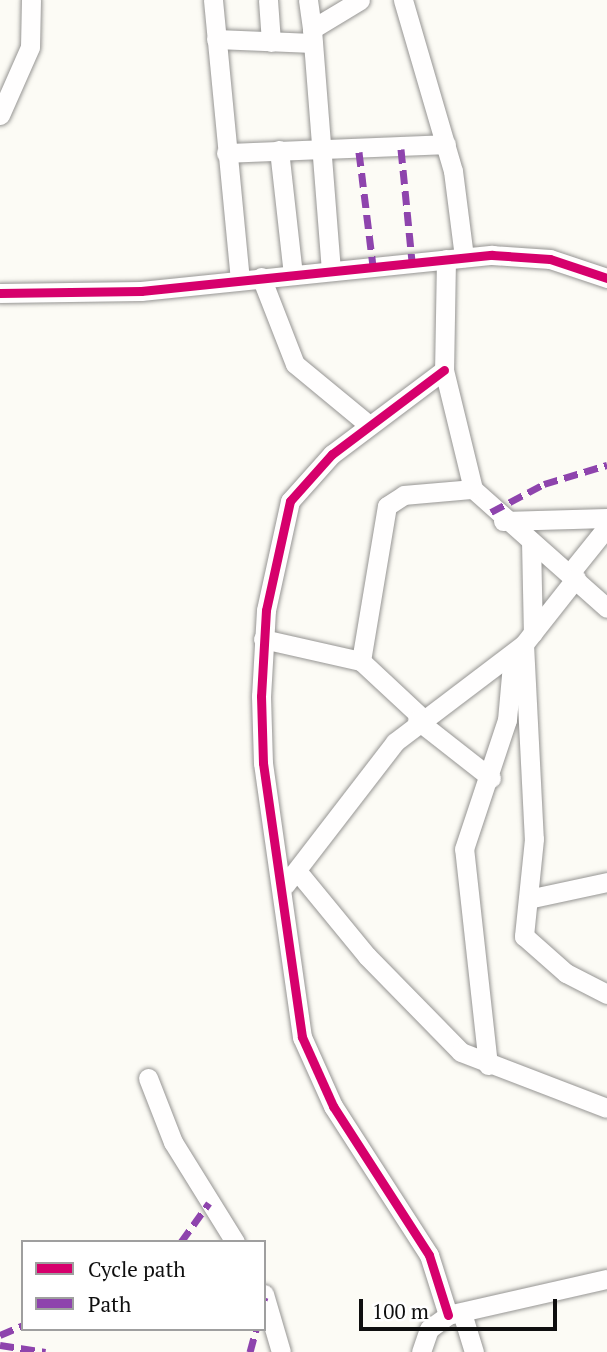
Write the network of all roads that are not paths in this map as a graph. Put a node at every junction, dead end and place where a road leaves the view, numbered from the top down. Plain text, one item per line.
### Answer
1 (31, 0) edge
2 (213, 0) edge
3 (268, 0) edge
4 (308, 0) edge
5 (360, 0) edge
6 (403, 0) edge
7 (312, 36) junction
8 (216, 39) junction
9 (271, 42) junction
10 (0, 115) edge
11 (446, 144) junction
12 (319, 146) junction
13 (279, 150) junction
14 (226, 153) junction
15 (455, 258) junction
16 (331, 271) junction
17 (293, 274) junction
18 (261, 277) junction
19 (607, 278) edge
20 (240, 279) junction
21 (0, 293) edge
22 (444, 370) junction
23 (369, 425) junction
24 (474, 489) junction
25 (607, 518) edge
26 (503, 521) junction
27 (607, 527) edge
28 (531, 541) junction
29 (576, 579) junction
30 (607, 588) edge
31 (607, 608) edge
32 (262, 639) junction
33 (523, 643) junction
34 (360, 661) junction
35 (419, 719) junction
36 (491, 778) junction
37 (292, 878) junction
38 (607, 882) edge
39 (528, 899) junction
40 (607, 994) edge
41 (488, 1065) junction
42 (148, 1077) dead end
43 (607, 1108) edge
44 (234, 1240) edge
45 (607, 1279) edge
46 (266, 1301) edge
47 (455, 1314) junction
48 (281, 1352) edge
49 (421, 1352) edge
50 (474, 1352) edge

1 - 10 street
2 - 8 street
3 - 9 street
4 - 7 street
5 - 7 street
6 - 11 street
7 - 9 street
7 - 12 street
8 - 9 street
8 - 14 street
11 - 12 street
11 - 15 street
12 - 13 street
12 - 16 street
13 - 14 street
13 - 17 street
14 - 20 street
15 - 16 street
15 - 19 street
15 - 22 street
16 - 17 street
17 - 18 street
18 - 20 street
18 - 23 street
20 - 21 street
22 - 23 street
22 - 24 street
23 - 32 street
24 - 26 street
24 - 34 street
25 - 26 street
26 - 28 street
27 - 29 street
28 - 29 street
28 - 33 street
29 - 30 street
29 - 31 street
29 - 33 street
32 - 34 street
32 - 37 street
33 - 35 street
33 - 36 street
33 - 39 street
34 - 35 street
35 - 36 street
35 - 37 street
36 - 41 street
37 - 41 street
37 - 47 street
38 - 39 street
39 - 40 street
41 - 43 street
42 - 44 street
45 - 47 street
46 - 48 street
47 - 49 street
47 - 50 street

